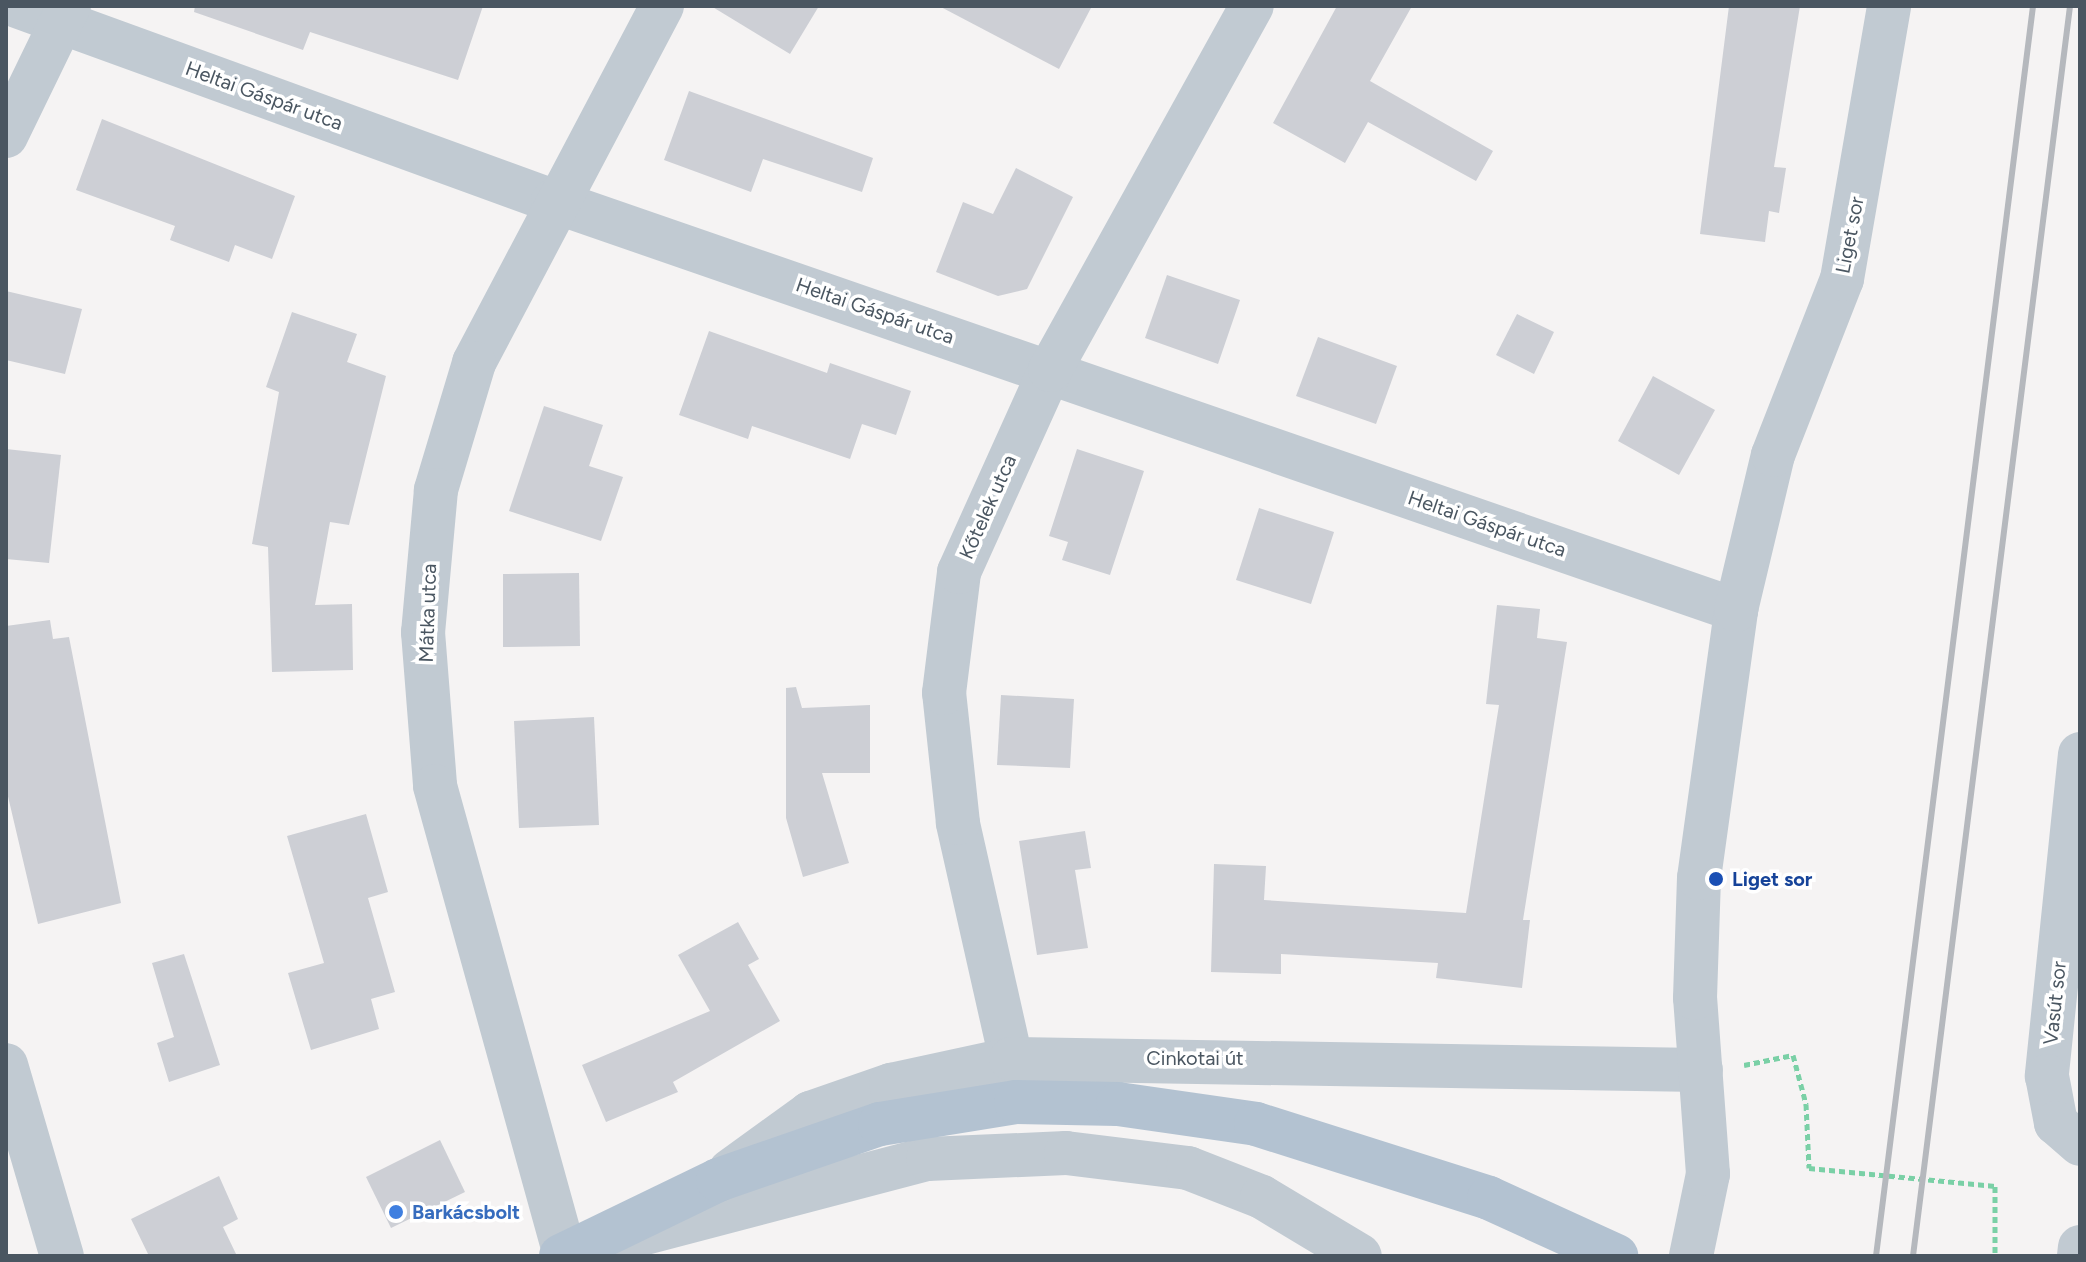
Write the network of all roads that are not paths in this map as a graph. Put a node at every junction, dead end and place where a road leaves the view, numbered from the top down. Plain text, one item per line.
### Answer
1 (17, 6) edge
2 (662, 6) edge
3 (1252, 6) edge
4 (1889, 6) edge
5 (65, 14) edge
6 (6, 136) edge
7 (553, 201) junction
8 (1050, 370) junction
9 (1736, 610) junction
10 (2080, 754) edge
11 (1011, 1059) junction
12 (6, 1065) edge
13 (1718, 1068) junction
14 (2080, 1144) edge
15 (718, 1180) junction
16 (2080, 1247) edge
17 (563, 1255) edge
18 (62, 1256) edge
19 (1360, 1256) edge
20 (1615, 1256) edge
21 (1691, 1256) edge
22 (2079, 1256) edge

1 - 5 street, Heltai Gáspár utca
2 - 7 street, Mátka utca
3 - 8 street, Kőtelek utca
4 - 9 street, Liget sor
5 - 6 street
5 - 7 street, Heltai Gáspár utca
7 - 8 street, Heltai Gáspár utca
7 - 17 street, Mátka utca
8 - 9 street, Heltai Gáspár utca
8 - 11 street, Kőtelek utca
9 - 13 street, Liget sor
10 - 14 street, Vasút sor
11 - 13 street, Cinkotai út
11 - 15 street, Cinkotai út
12 - 18 street
13 - 21 street, Liget sor
15 - 17 main road, Cinkotai út
15 - 20 main road, Cinkotai út
16 - 22 street
17 - 19 street

